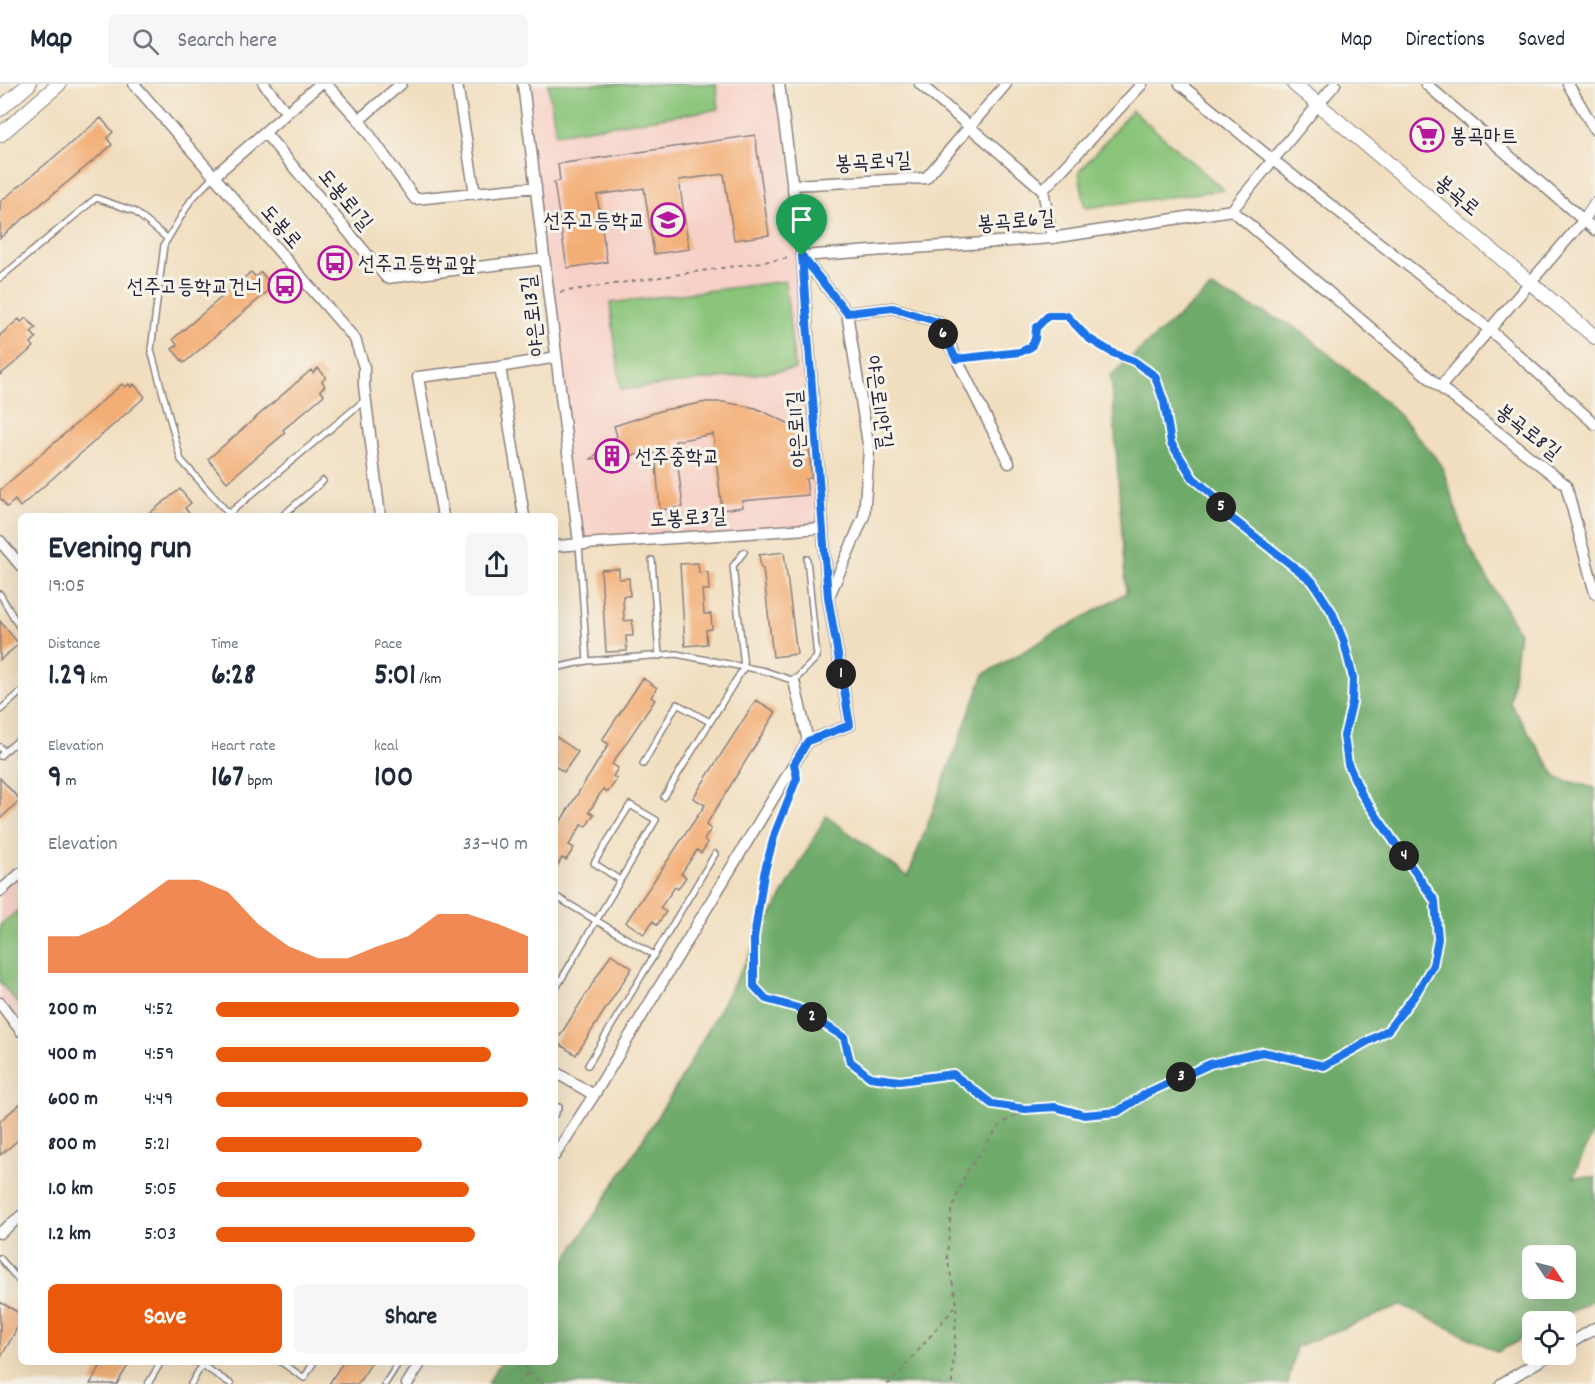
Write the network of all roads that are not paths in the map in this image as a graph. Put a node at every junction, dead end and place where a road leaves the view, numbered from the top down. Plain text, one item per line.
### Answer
1 (29, 84) edge
2 (59, 84) edge
3 (134, 84) edge
4 (264, 84) edge
5 (320, 84) edge
6 (326, 84) edge
7 (401, 84) edge
8 (457, 84) edge
9 (523, 84) edge
10 (779, 84) edge
11 (920, 84) edge
12 (1006, 84) edge
13 (1142, 84) edge
14 (1180, 84) edge
15 (1294, 84) edge
16 (1335, 84) edge
17 (1426, 84) edge
18 (1568, 84) edge
19 (1318, 104) junction
20 (0, 109) edge
21 (287, 113) junction
22 (359, 120) junction
23 (969, 128) junction
24 (1595, 130) edge
25 (265, 133) junction
26 (0, 135) edge
27 (1273, 160) junction
28 (213, 177) junction
29 (792, 185) junction
30 (536, 187) junction
31 (1043, 190) junction
32 (475, 194) junction
33 (1595, 203) edge
34 (1232, 210) junction
35 (1584, 220) junction
36 (1595, 230) edge
37 (1052, 238) junction
38 (168, 239) junction
39 (802, 256) junction
40 (544, 259) junction
41 (0, 278) edge
42 (1529, 283) junction
43 (847, 313) junction
44 (1489, 329) junction
45 (1595, 337) edge
46 (556, 357) junction
47 (500, 367) junction
48 (1440, 387) junction
49 (366, 399) junction
50 (1595, 424) edge
51 (1009, 463) dead end
52 (322, 481) dead end
53 (225, 513) edge
54 (229, 513) edge
55 (285, 513) edge
56 (380, 513) edge
57 (442, 513) edge
58 (524, 513) edge
59 (823, 528) junction
60 (0, 541) edge
61 (579, 543) junction
62 (558, 546) edge
63 (744, 552) dead end
64 (807, 559) dead end
65 (652, 560) dead end
66 (18, 562) edge
67 (1595, 592) edge
68 (0, 594) edge
69 (828, 597) junction
70 (18, 625) edge
71 (659, 656) junction
72 (587, 661) junction
73 (558, 667) edge
74 (744, 667) junction
75 (794, 681) junction
76 (18, 695) edge
77 (0, 710) edge
78 (710, 722) junction
79 (18, 740) edge
80 (808, 741) junction
81 (1, 752) edge
82 (643, 764) dead end
83 (664, 797) dead end
84 (715, 854) dead end
85 (18, 876) edge
86 (620, 880) junction
87 (0, 891) edge
88 (558, 898) edge
89 (596, 920) junction
90 (654, 955) junction
91 (558, 985) edge
92 (0, 1003) edge
93 (18, 1027) edge
94 (588, 1065) dead end
95 (558, 1073) edge
96 (594, 1095) junction
97 (558, 1150) edge
98 (18, 1218) edge
99 (0, 1233) edge
100 (0, 1258) edge
101 (18, 1279) edge
102 (1595, 1328) edge
103 (1576, 1340) edge
104 (159, 1365) edge
105 (199, 1365) edge
106 (201, 1365) edge
107 (284, 1365) edge
108 (312, 1365) edge
109 (397, 1365) edge
110 (419, 1365) edge
111 (1533, 1365) edge
112 (148, 1384) edge
113 (191, 1384) edge
114 (231, 1384) edge
115 (385, 1384) edge
116 (407, 1384) edge
117 (1501, 1384) edge

1 - 20 street
2 - 26 street
3 - 28 street, 도봉로
4 - 21 street
5 - 21 street
6 - 22 street
7 - 22 street
8 - 32 street
9 - 30 street, 야은로13길
10 - 29 street, 야은로11길
11 - 23 street
12 - 23 street, 봉곡로4길
13 - 31 street
14 - 27 street
15 - 19 street, 봉곡로
16 - 19 street
17 - 35 street
18 - 24 street
19 - 27 street
19 - 42 street, 봉곡로
21 - 25 street
22 - 32 street
23 - 29 street, 봉곡로4길
23 - 31 street
25 - 28 street
25 - 40 street, 도봉로1길
27 - 34 street
27 - 44 street
28 - 38 lane
28 - 49 street, 도봉로
29 - 39 street, 야은로11길
30 - 32 street
30 - 40 street, 야은로13길
31 - 37 street
33 - 35 street
34 - 37 street, 봉곡로6길
34 - 48 street
35 - 36 street
35 - 42 street
37 - 39 street, 봉곡로6길
38 - 41 lane
38 - 53 lane
39 - 43 street, 야은로11안길
39 - 59 street, 야은로11길
40 - 46 street, 야은로13길
42 - 44 street
42 - 45 street, 봉곡로
43 - 51 street
43 - 69 street, 야은로11안길
44 - 48 street
44 - 50 street
46 - 47 street
46 - 61 street, 야은로13길
47 - 57 street
47 - 58 street
48 - 67 street, 봉곡로8길
49 - 54 lane
49 - 56 street, 도봉로
52 - 55 lane
59 - 61 street, 도봉로3길
59 - 69 street, 야은로11길
60 - 66 street
61 - 62 street, 도봉로3길
61 - 72 lane
63 - 74 lane
64 - 75 lane
65 - 71 lane
68 - 70 lane
69 - 80 street, 야은로11길
71 - 72 lane
71 - 74 lane
72 - 73 lane
74 - 75 lane
74 - 78 lane
75 - 80 street
76 - 77 lane
78 - 82 lane
78 - 83 lane
79 - 81 lane
80 - 96 street
84 - 90 lane
85 - 87 street
86 - 86 lane
86 - 89 lane
88 - 89 lane
89 - 90 lane
89 - 91 lane
90 - 94 lane
92 - 93 street
95 - 96 street
96 - 97 street
98 - 99 street
100 - 101 lane
102 - 103 street
104 - 112 lane
105 - 113 lane
106 - 114 lane
107 - 108 lane
109 - 115 lane
110 - 116 street
111 - 117 street

